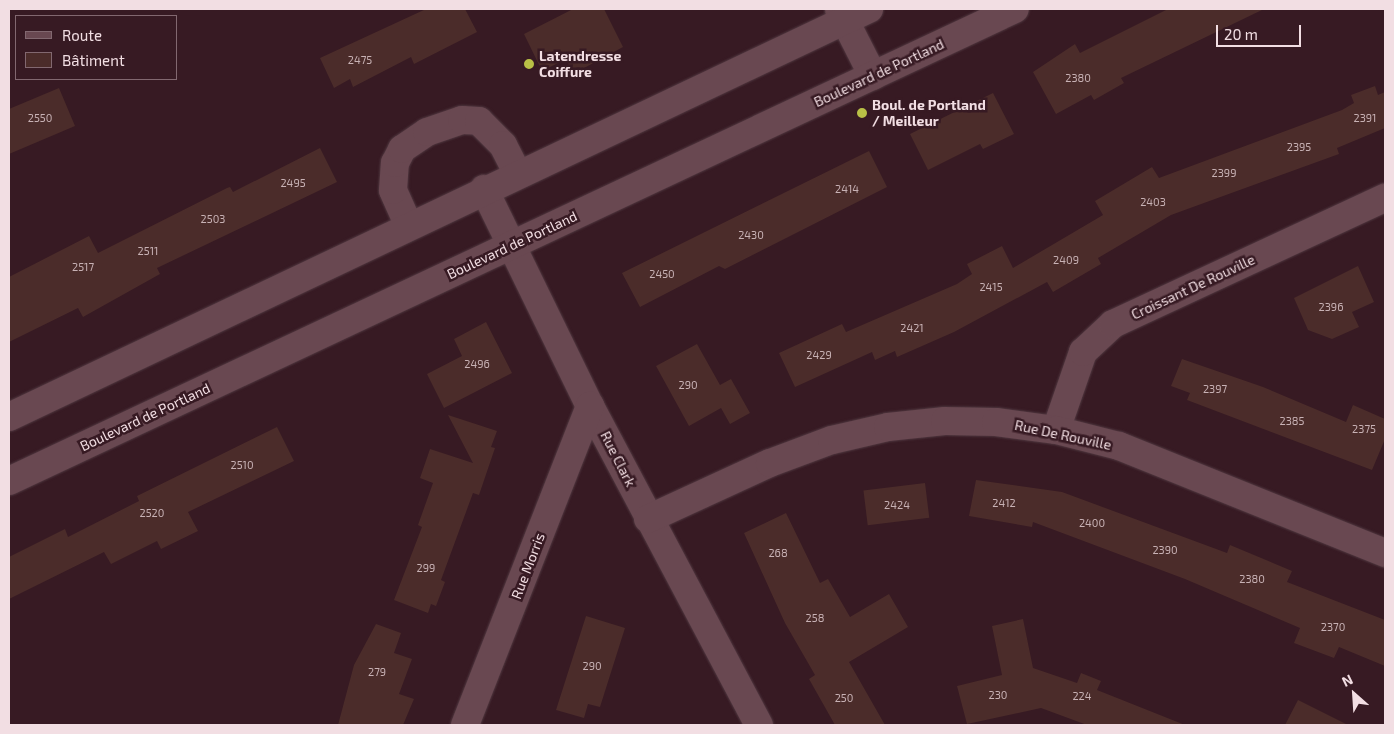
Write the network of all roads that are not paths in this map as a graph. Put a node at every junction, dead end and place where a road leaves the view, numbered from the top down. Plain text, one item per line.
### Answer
1 (869, 9) edge
2 (1015, 9) edge
3 (842, 14) edge
4 (873, 76) junction
5 (517, 173) junction
6 (484, 189) junction
7 (1385, 198) edge
8 (408, 224) junction
9 (512, 245) junction
10 (590, 406) junction
11 (9, 417) edge
12 (1056, 430) junction
13 (9, 481) edge
14 (648, 519) junction
15 (1385, 553) edge
16 (465, 725) edge
17 (759, 725) edge

1 - 3 street
2 - 4 street, Boulevard de Portland
3 - 4 street
3 - 5 street
4 - 9 street, Boulevard de Portland
5 - 6 street
5 - 8 street
6 - 8 street
6 - 9 street, Rue Clark
7 - 12 street, Croissant De Rouville
8 - 11 street
9 - 10 street, Rue Clark
9 - 13 street, Boulevard de Portland
10 - 14 street, Rue Clark
10 - 16 street, Rue Morris
12 - 14 street, Rue De Rouville
12 - 15 street, Rue De Rouville
14 - 17 street, Rue Clark

